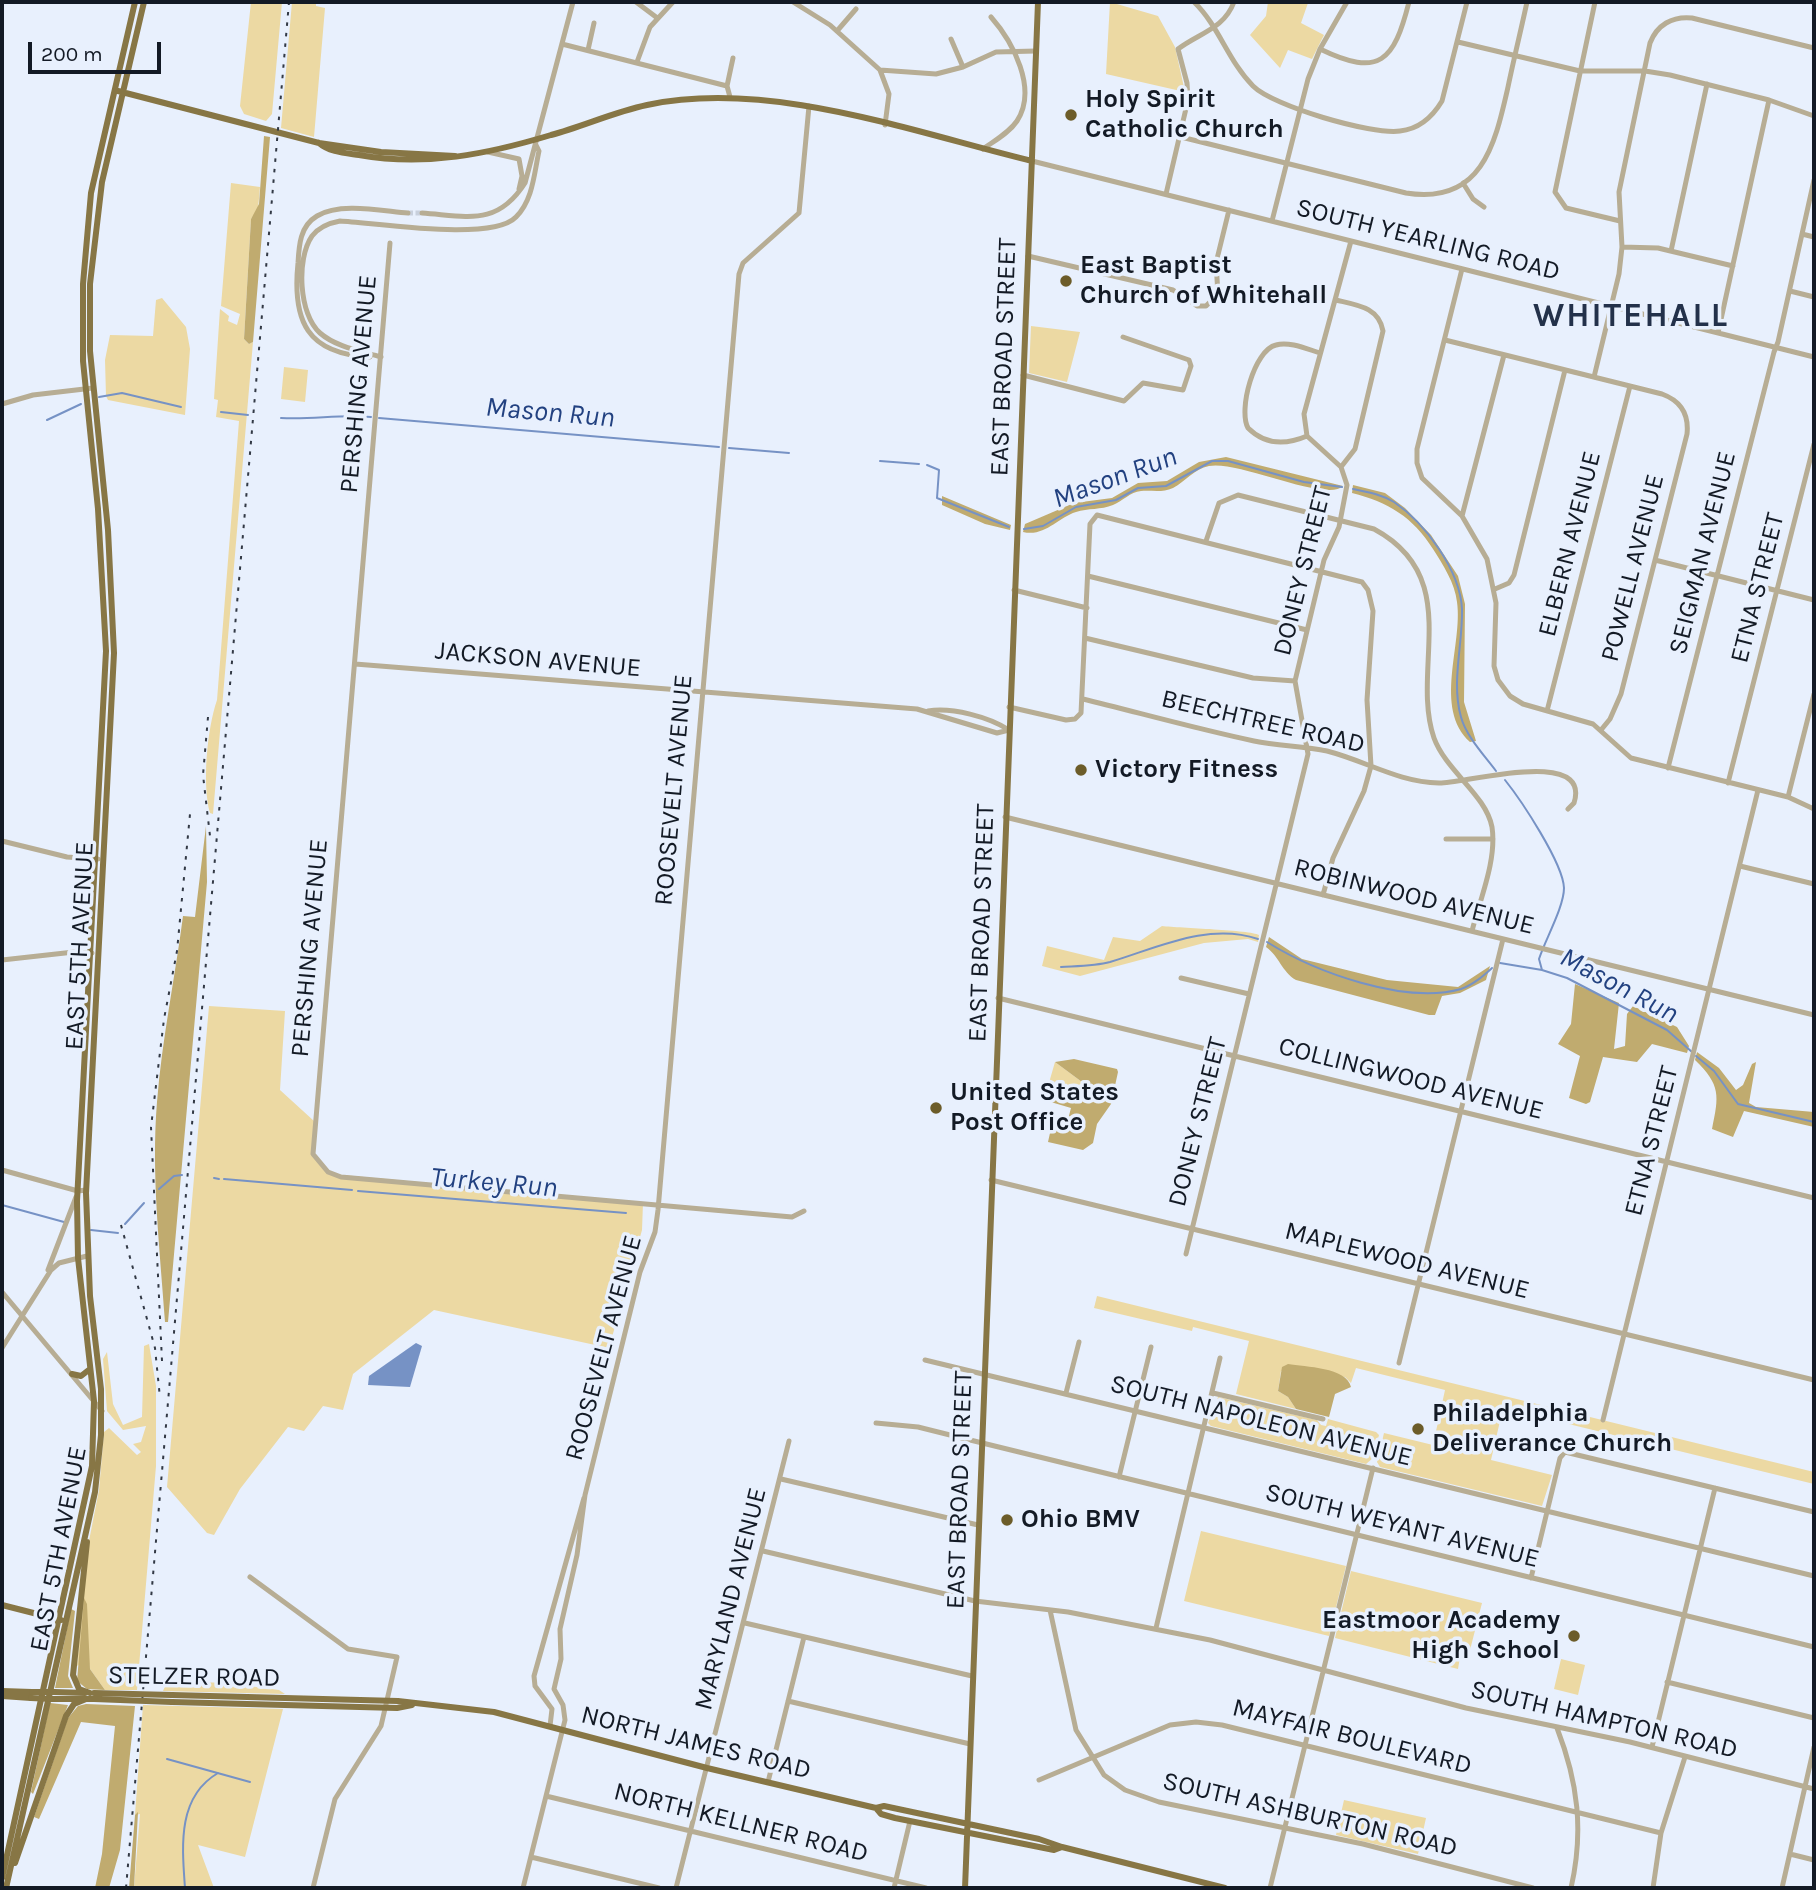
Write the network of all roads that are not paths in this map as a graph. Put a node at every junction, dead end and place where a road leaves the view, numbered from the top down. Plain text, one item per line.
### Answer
1 (135, 2) edge
2 (144, 2) edge
3 (573, 2) edge
4 (636, 2) edge
5 (673, 2) edge
6 (793, 2) edge
7 (812, 2) edge
8 (1038, 2) edge
9 (1194, 2) edge
10 (1234, 2) edge
11 (1347, 2) edge
12 (1409, 2) edge
13 (1467, 2) edge
14 (1527, 2) edge
15 (1595, 2) edge
16 (807, 9) junction
17 (856, 9) dead end
18 (656, 17) junction
19 (991, 17) dead end
20 (594, 23) dead end
21 (1215, 28) junction
22 (837, 31) junction
23 (951, 39) dead end
24 (1458, 42) junction
25 (562, 44) junction
26 (1814, 48) edge
27 (1320, 49) junction
28 (588, 50) junction
29 (1013, 51) junction
30 (1036, 51) junction
31 (1515, 56) junction
32 (733, 58) dead end
33 (637, 62) junction
34 (963, 67) junction
35 (880, 70) junction
36 (1580, 71) junction
37 (1645, 71) junction
38 (1707, 84) junction
39 (727, 86) junction
40 (114, 90) junction
41 (122, 92) junction
42 (730, 97) junction
43 (1769, 100) junction
44 (809, 106) junction
45 (1300, 110) junction
46 (1814, 116) edge
47 (885, 125) junction
48 (1181, 136) junction
49 (536, 142) junction
50 (983, 149) junction
51 (484, 152) junction
52 (1032, 161) junction
53 (1286, 163) junction
54 (1814, 180) edge
55 (1463, 183) junction
56 (519, 193) junction
57 (1166, 194) junction
58 (1484, 207) dead end
59 (1229, 210) junction
60 (408, 213) tunnel mouth
61 (422, 213) tunnel mouth
62 (1272, 221) junction
63 (1620, 221) junction
64 (1802, 234) junction
65 (1814, 237) edge
66 (1351, 241) junction
67 (390, 243) dead end
68 (1622, 247) junction
69 (1671, 251) junction
70 (1028, 256) junction
71 (1733, 266) junction
72 (1462, 269) junction
73 (1790, 291) junction
74 (1814, 297) edge
75 (1336, 300) junction
76 (1612, 306) junction
77 (1718, 333) junction
78 (1123, 337) dead end
79 (1445, 340) junction
80 (1776, 347) junction
81 (1320, 353) junction
82 (1504, 355) junction
83 (381, 357) junction
84 (1814, 357) edge
85 (1565, 370) junction
86 (1023, 375) junction
87 (1594, 377) junction
88 (1630, 386) junction
89 (90, 388) junction
90 (2, 404) edge
91 (1307, 436) junction
92 (1814, 444) edge
93 (1341, 467) junction
94 (1462, 516) junction
95 (1341, 521) junction
96 (1206, 541) junction
97 (1655, 560) junction
98 (1321, 570) junction
99 (1717, 575) junction
100 (1088, 576) junction
101 (1495, 589) junction
102 (1014, 590) junction
103 (1777, 590) junction
104 (1814, 600) edge
105 (1087, 608) junction
106 (1307, 629) junction
107 (1086, 638) junction
108 (355, 664) junction
109 (1295, 681) junction
110 (701, 693) junction
111 (1814, 694) edge
112 (1083, 699) junction
113 (1009, 707) junction
114 (942, 710) junction
115 (1547, 711) junction
116 (927, 712) junction
117 (972, 716) junction
118 (940, 718) junction
119 (970, 726) junction
120 (1009, 730) junction
121 (1601, 730) junction
122 (1308, 748) junction
123 (1371, 766) junction
124 (1668, 768) junction
125 (1462, 782) junction
126 (1728, 783) junction
127 (1758, 790) junction
128 (1788, 797) junction
129 (1569, 809) dead end
130 (1814, 809) edge
131 (1005, 817) junction
132 (1446, 839) dead end
133 (1493, 839) junction
134 (2, 841) edge
135 (101, 859) junction
136 (1740, 866) junction
137 (1277, 884) junction
138 (1814, 884) edge
139 (1323, 895) junction
140 (1472, 931) junction
141 (1503, 939) junction
142 (91, 953) junction
143 (99, 954) junction
144 (2, 960) edge
145 (1181, 978) dead end
146 (1709, 989) junction
147 (1249, 994) junction
148 (998, 998) junction
149 (1814, 1015) edge
150 (1234, 1056) junction
151 (1461, 1111) junction
152 (1666, 1161) junction
153 (2, 1170) edge
154 (991, 1180) junction
155 (82, 1191) junction
156 (1814, 1198) edge
157 (659, 1206) junction
158 (804, 1211) dead end
159 (1192, 1228) junction
160 (1186, 1254) dead end
161 (87, 1256) junction
162 (78, 1258) junction
163 (43, 1280) junction
164 (1418, 1283) junction
165 (2, 1292) edge
166 (22, 1315) junction
167 (1624, 1334) junction
168 (1079, 1342) dead end
169 (1151, 1347) dead end
170 (2, 1348) edge
171 (1220, 1358) dead end
172 (925, 1360) dead end
173 (1399, 1363) dead end
174 (91, 1367) junction
175 (72, 1374) junction
176 (983, 1374) junction
177 (1814, 1380) edge
178 (1213, 1392) junction
179 (1066, 1393) junction
180 (94, 1401) junction
181 (1135, 1410) junction
182 (102, 1411) junction
183 (1323, 1419) dead end
184 (1603, 1420) dead end
185 (876, 1423) dead end
186 (1205, 1427) junction
187 (789, 1441) dead end
188 (981, 1443) junction
189 (1373, 1468) junction
190 (1119, 1477) junction
191 (781, 1479) junction
192 (1715, 1488) junction
193 (1188, 1494) junction
194 (586, 1495) junction
195 (93, 1498) junction
196 (1547, 1511) junction
197 (1814, 1512) edge
198 (978, 1525) junction
199 (1357, 1535) junction
200 (1700, 1548) junction
201 (763, 1551) junction
202 (1814, 1576) edge
203 (250, 1577) dead end
204 (1531, 1578) junction
205 (975, 1601) junction
206 (2, 1605) edge
207 (1050, 1609) junction
208 (1684, 1615) junction
209 (62, 1620) junction
210 (745, 1623) junction
211 (1156, 1628) junction
212 (804, 1637) junction
213 (1814, 1647) edge
214 (1324, 1670) junction
215 (972, 1676) junction
216 (1667, 1682) junction
217 (2, 1694) edge
218 (91, 1696) junction
219 (788, 1701) junction
220 (385, 1705) junction
221 (1814, 1718) edge
222 (550, 1726) junction
223 (1557, 1728) junction
224 (563, 1729) junction
225 (970, 1744) junction
226 (1305, 1745) junction
227 (1652, 1747) junction
228 (1814, 1747) edge
229 (1091, 1757) junction
230 (1685, 1757) junction
231 (707, 1768) junction
232 (1039, 1780) dead end
233 (768, 1782) junction
234 (1804, 1787) junction
235 (1814, 1789) edge
236 (546, 1796) junction
237 (876, 1808) junction
238 (1579, 1812) junction
239 (910, 1821) junction
240 (967, 1824) junction
241 (1284, 1828) junction
242 (690, 1831) junction
243 (967, 1833) junction
244 (1661, 1833) junction
245 (1062, 1847) junction
246 (1790, 1854) junction
247 (531, 1857) junction
248 (1814, 1860) edge
249 (3, 1877) edge
250 (895, 1881) junction
251 (6, 1888) edge
252 (313, 1888) edge
253 (523, 1888) edge
254 (659, 1888) edge
255 (676, 1888) edge
256 (894, 1888) edge
257 (926, 1888) edge
258 (965, 1888) edge
259 (1225, 1888) edge
260 (1270, 1888) edge
261 (1533, 1888) edge
262 (1572, 1888) edge
263 (1653, 1888) edge
264 (1782, 1888) edge

1 - 40 main road, EAST 5TH AVENUE
2 - 41 main road, EAST 5TH AVENUE
3 - 25 street
4 - 18 street
5 - 18 street
6 - 16 street
7 - 16 street
8 - 30 main road, EAST BROAD STREET
9 - 21 street
10 - 21 street
11 - 27 street
12 - 27 street
13 - 24 street
14 - 31 street
15 - 36 street
16 - 22 street
17 - 22 street
18 - 33 street
19 - 29 street
20 - 28 street
21 - 45 street
21 - 48 street
22 - 35 street
23 - 34 street
24 - 31 street
24 - 45 street
25 - 28 street
25 - 49 street
26 - 37 street
27 - 45 street
28 - 33 street
29 - 30 street
29 - 34 street
29 - 50 street
30 - 52 main road, EAST BROAD STREET
31 - 36 street
31 - 55 street
32 - 39 street
33 - 39 street
34 - 35 street
35 - 47 street
36 - 37 street
36 - 63 street
37 - 38 street
37 - 63 street
38 - 43 street
38 - 69 street
39 - 42 street
40 - 41 main road
40 - 89 main road, EAST 5TH AVENUE
41 - 51 main road
41 - 89 main road, EAST 5TH AVENUE
42 - 44 main road
42 - 49 main road
43 - 46 street
43 - 71 street
44 - 47 main road
44 - 110 street, ROOSEVELT AVENUE
45 - 53 street
47 - 50 main road
48 - 53 street
48 - 57 street
49 - 51 main road
49 - 56 street
49 - 83 street
50 - 52 main road
51 - 56 street
52 - 57 street, SOUTH YEARLING ROAD
52 - 70 main road, EAST BROAD STREET
53 - 55 street
53 - 62 street
54 - 64 street, SEIGMAN AVENUE
55 - 58 street
56 - 61 street
57 - 59 street, SOUTH YEARLING ROAD
59 - 62 street, SOUTH YEARLING ROAD
59 - 70 street
60 - 83 street
62 - 66 street, SOUTH YEARLING ROAD
63 - 68 street
64 - 65 street
64 - 73 street, SEIGMAN AVENUE
66 - 72 street, SOUTH YEARLING ROAD
66 - 75 street
67 - 83 street, PERSHING AVENUE
68 - 69 street
68 - 76 street
69 - 71 street
70 - 86 main road, EAST BROAD STREET
71 - 77 street
72 - 76 street, SOUTH YEARLING ROAD
72 - 79 street
73 - 74 street
73 - 80 street, SEIGMAN AVENUE
75 - 81 street
75 - 93 street
76 - 77 street, SOUTH YEARLING ROAD
76 - 87 street
77 - 80 street, SOUTH YEARLING ROAD
78 - 86 street
79 - 82 street
79 - 94 street
80 - 84 street, SOUTH YEARLING ROAD
80 - 99 street, SEIGMAN AVENUE
81 - 91 street
81 - 91 street
82 - 85 street
82 - 94 street
83 - 108 street, PERSHING AVENUE
85 - 87 street
85 - 101 street
86 - 102 main road, EAST BROAD STREET
87 - 88 street
88 - 97 street, POWELL AVENUE
88 - 115 street, ELBERN AVENUE
89 - 90 street
89 - 135 main road, EAST 5TH AVENUE
91 - 93 street, DONEY STREET
92 - 103 street, ETNA STREET
93 - 95 street, DONEY STREET
94 - 101 street
95 - 96 street
95 - 98 street, DONEY STREET
95 - 125 street
96 - 98 street
96 - 100 street
97 - 99 street
97 - 121 street, POWELL AVENUE
98 - 106 street, DONEY STREET
98 - 123 street
99 - 103 street
99 - 124 street, SEIGMAN AVENUE
100 - 105 street
100 - 106 street
101 - 115 street
102 - 105 street
102 - 113 main road, EAST BROAD STREET
103 - 104 street
103 - 126 street, ETNA STREET
105 - 107 street
106 - 109 street, DONEY STREET
107 - 109 street
107 - 112 street
108 - 110 street, JACKSON AVENUE
108 - 157 street, PERSHING AVENUE
109 - 122 street, DONEY STREET
110 - 116 street, JACKSON AVENUE
110 - 157 street, ROOSEVELT AVENUE
111 - 128 street
112 - 113 street
112 - 122 street, BEECHTREE ROAD
113 - 120 main road, EAST BROAD STREET
114 - 116 street, JACKSON AVENUE
114 - 117 street, JACKSON AVENUE
114 - 118 street
115 - 121 street
116 - 118 street, JACKSON AVENUE
117 - 119 street
117 - 120 street, JACKSON AVENUE
118 - 119 street, JACKSON AVENUE
119 - 120 street, JACKSON AVENUE
120 - 131 main road, EAST BROAD STREET
121 - 124 street
122 - 123 street, BEECHTREE ROAD
122 - 137 street, DONEY STREET
123 - 125 street, BEECHTREE ROAD
123 - 139 street
124 - 126 street
125 - 129 street, BEECHTREE ROAD
125 - 133 street
126 - 127 street
127 - 128 street
127 - 136 street, ETNA STREET
128 - 130 street
131 - 137 street, ROBINWOOD AVENUE
131 - 148 main road, EAST BROAD STREET
132 - 133 street
133 - 140 street
134 - 135 street
135 - 142 main road, EAST 5TH AVENUE
135 - 143 main road, EAST 5TH AVENUE
136 - 138 street
136 - 146 street, ETNA STREET
137 - 139 street, ROBINWOOD AVENUE
137 - 147 street, DONEY STREET
139 - 140 street, ROBINWOOD AVENUE
140 - 141 street, ROBINWOOD AVENUE
141 - 146 street, ROBINWOOD AVENUE
141 - 151 street
142 - 143 street
142 - 144 street
142 - 155 main road, EAST 5TH AVENUE
143 - 155 main road, EAST 5TH AVENUE
145 - 147 street
146 - 149 street, ROBINWOOD AVENUE
146 - 152 street, ETNA STREET
147 - 150 street, DONEY STREET
148 - 150 street, COLLINGWOOD AVENUE
148 - 154 main road, EAST BROAD STREET
150 - 151 street, COLLINGWOOD AVENUE
150 - 159 street, DONEY STREET
151 - 152 street, COLLINGWOOD AVENUE
151 - 164 street
152 - 156 street, COLLINGWOOD AVENUE
152 - 167 street, ETNA STREET
153 - 155 street
154 - 159 street, MAPLEWOOD AVENUE
154 - 176 main road, EAST BROAD STREET
155 - 161 main road, EAST 5TH AVENUE
155 - 162 main road, EAST 5TH AVENUE
155 - 163 street
157 - 158 street, PERSHING AVENUE
157 - 194 street, ROOSEVELT AVENUE
159 - 160 street, DONEY STREET
159 - 164 street, MAPLEWOOD AVENUE
161 - 162 street
161 - 182 main road, EAST 5TH AVENUE
162 - 163 street
162 - 174 main road, EAST 5TH AVENUE
163 - 166 street
164 - 167 street, MAPLEWOOD AVENUE
164 - 173 street
165 - 166 street
166 - 170 street
166 - 175 street
167 - 177 street, MAPLEWOOD AVENUE
167 - 184 street, ETNA STREET
168 - 179 street
169 - 181 street
171 - 178 street
172 - 176 street, SOUTH NAPOLEON AVENUE
174 - 175 main road
174 - 180 main road, EAST 5TH AVENUE
175 - 180 street
176 - 179 street, SOUTH NAPOLEON AVENUE
176 - 188 main road, EAST BROAD STREET
178 - 183 street
178 - 186 street
179 - 181 street, SOUTH NAPOLEON AVENUE
180 - 182 street
180 - 209 main road, EAST 5TH AVENUE
181 - 186 street, SOUTH NAPOLEON AVENUE
181 - 190 street
182 - 195 main road, EAST 5TH AVENUE
185 - 188 street, SOUTH WEYANT AVENUE
186 - 189 street, SOUTH NAPOLEON AVENUE
186 - 193 street
187 - 191 street, MARYLAND AVENUE
188 - 190 street, SOUTH WEYANT AVENUE
188 - 198 main road, EAST BROAD STREET
189 - 196 street, SOUTH NAPOLEON AVENUE
189 - 199 street
190 - 193 street, SOUTH WEYANT AVENUE
191 - 198 street
191 - 201 street, MARYLAND AVENUE
192 - 196 street
192 - 197 street
192 - 200 street
193 - 199 street, SOUTH WEYANT AVENUE
193 - 211 street
194 - 222 street, ROOSEVELT AVENUE
194 - 224 street, ROOSEVELT AVENUE
195 - 209 main road, EAST 5TH AVENUE
195 - 218 main road
196 - 200 street, SOUTH NAPOLEON AVENUE
196 - 204 street
198 - 205 main road, EAST BROAD STREET
199 - 204 street, SOUTH WEYANT AVENUE
199 - 214 street
200 - 202 street, SOUTH NAPOLEON AVENUE
200 - 208 street
201 - 205 street, SOUTH HAMPTON ROAD
201 - 210 street, MARYLAND AVENUE
203 - 220 street
204 - 208 street, SOUTH WEYANT AVENUE
205 - 207 street, SOUTH HAMPTON ROAD
205 - 215 main road, EAST BROAD STREET
206 - 209 main road
207 - 211 street, SOUTH HAMPTON ROAD
207 - 229 street, SOUTH ASHBURTON ROAD
208 - 213 street, SOUTH WEYANT AVENUE
208 - 216 street
209 - 249 main road, EAST 5TH AVENUE
210 - 212 street
210 - 231 street, MARYLAND AVENUE
211 - 214 street, SOUTH HAMPTON ROAD
212 - 215 street
212 - 219 street
214 - 223 street, SOUTH HAMPTON ROAD
214 - 226 street
215 - 225 main road, EAST BROAD STREET
216 - 221 street
216 - 227 street
217 - 218 main road, STELZER ROAD, bridge
218 - 220 main road, STELZER ROAD, bridge
218 - 249 main road
219 - 225 street
219 - 233 street
220 - 222 main road, NORTH JAMES ROAD
220 - 252 street
222 - 224 main road, NORTH JAMES ROAD
223 - 227 street, SOUTH HAMPTON ROAD
223 - 238 street
224 - 231 main road, NORTH JAMES ROAD
224 - 236 street
225 - 240 main road, EAST BROAD STREET
226 - 229 street, MAYFAIR BOULEVARD
226 - 238 street, MAYFAIR BOULEVARD
226 - 241 street
227 - 230 street, SOUTH HAMPTON ROAD
228 - 234 street
229 - 232 street, MAYFAIR BOULEVARD
229 - 241 street, SOUTH ASHBURTON ROAD
230 - 234 street, SOUTH HAMPTON ROAD
230 - 244 street
231 - 233 main road, NORTH JAMES ROAD
231 - 242 street, MARYLAND AVENUE
233 - 237 main road, NORTH JAMES ROAD
234 - 235 street, SOUTH HAMPTON ROAD
234 - 246 street
236 - 242 street, NORTH KELLNER ROAD
236 - 247 street
237 - 239 main road, NORTH JAMES ROAD
237 - 240 main road
238 - 244 street, MAYFAIR BOULEVARD
238 - 262 street
239 - 243 main road, NORTH JAMES ROAD
239 - 250 street
240 - 243 main road, EAST BROAD STREET
240 - 245 main road
241 - 260 street
241 - 261 street, SOUTH ASHBURTON ROAD
242 - 250 street, NORTH KELLNER ROAD
242 - 255 street, MARYLAND AVENUE
243 - 245 main road, NORTH JAMES ROAD
243 - 258 main road, EAST BROAD STREET
244 - 263 street
245 - 259 main road
246 - 248 street
246 - 264 street
247 - 253 street
247 - 254 street
249 - 251 main road, EAST 5TH AVENUE
250 - 256 street
250 - 257 street, NORTH KELLNER ROAD

